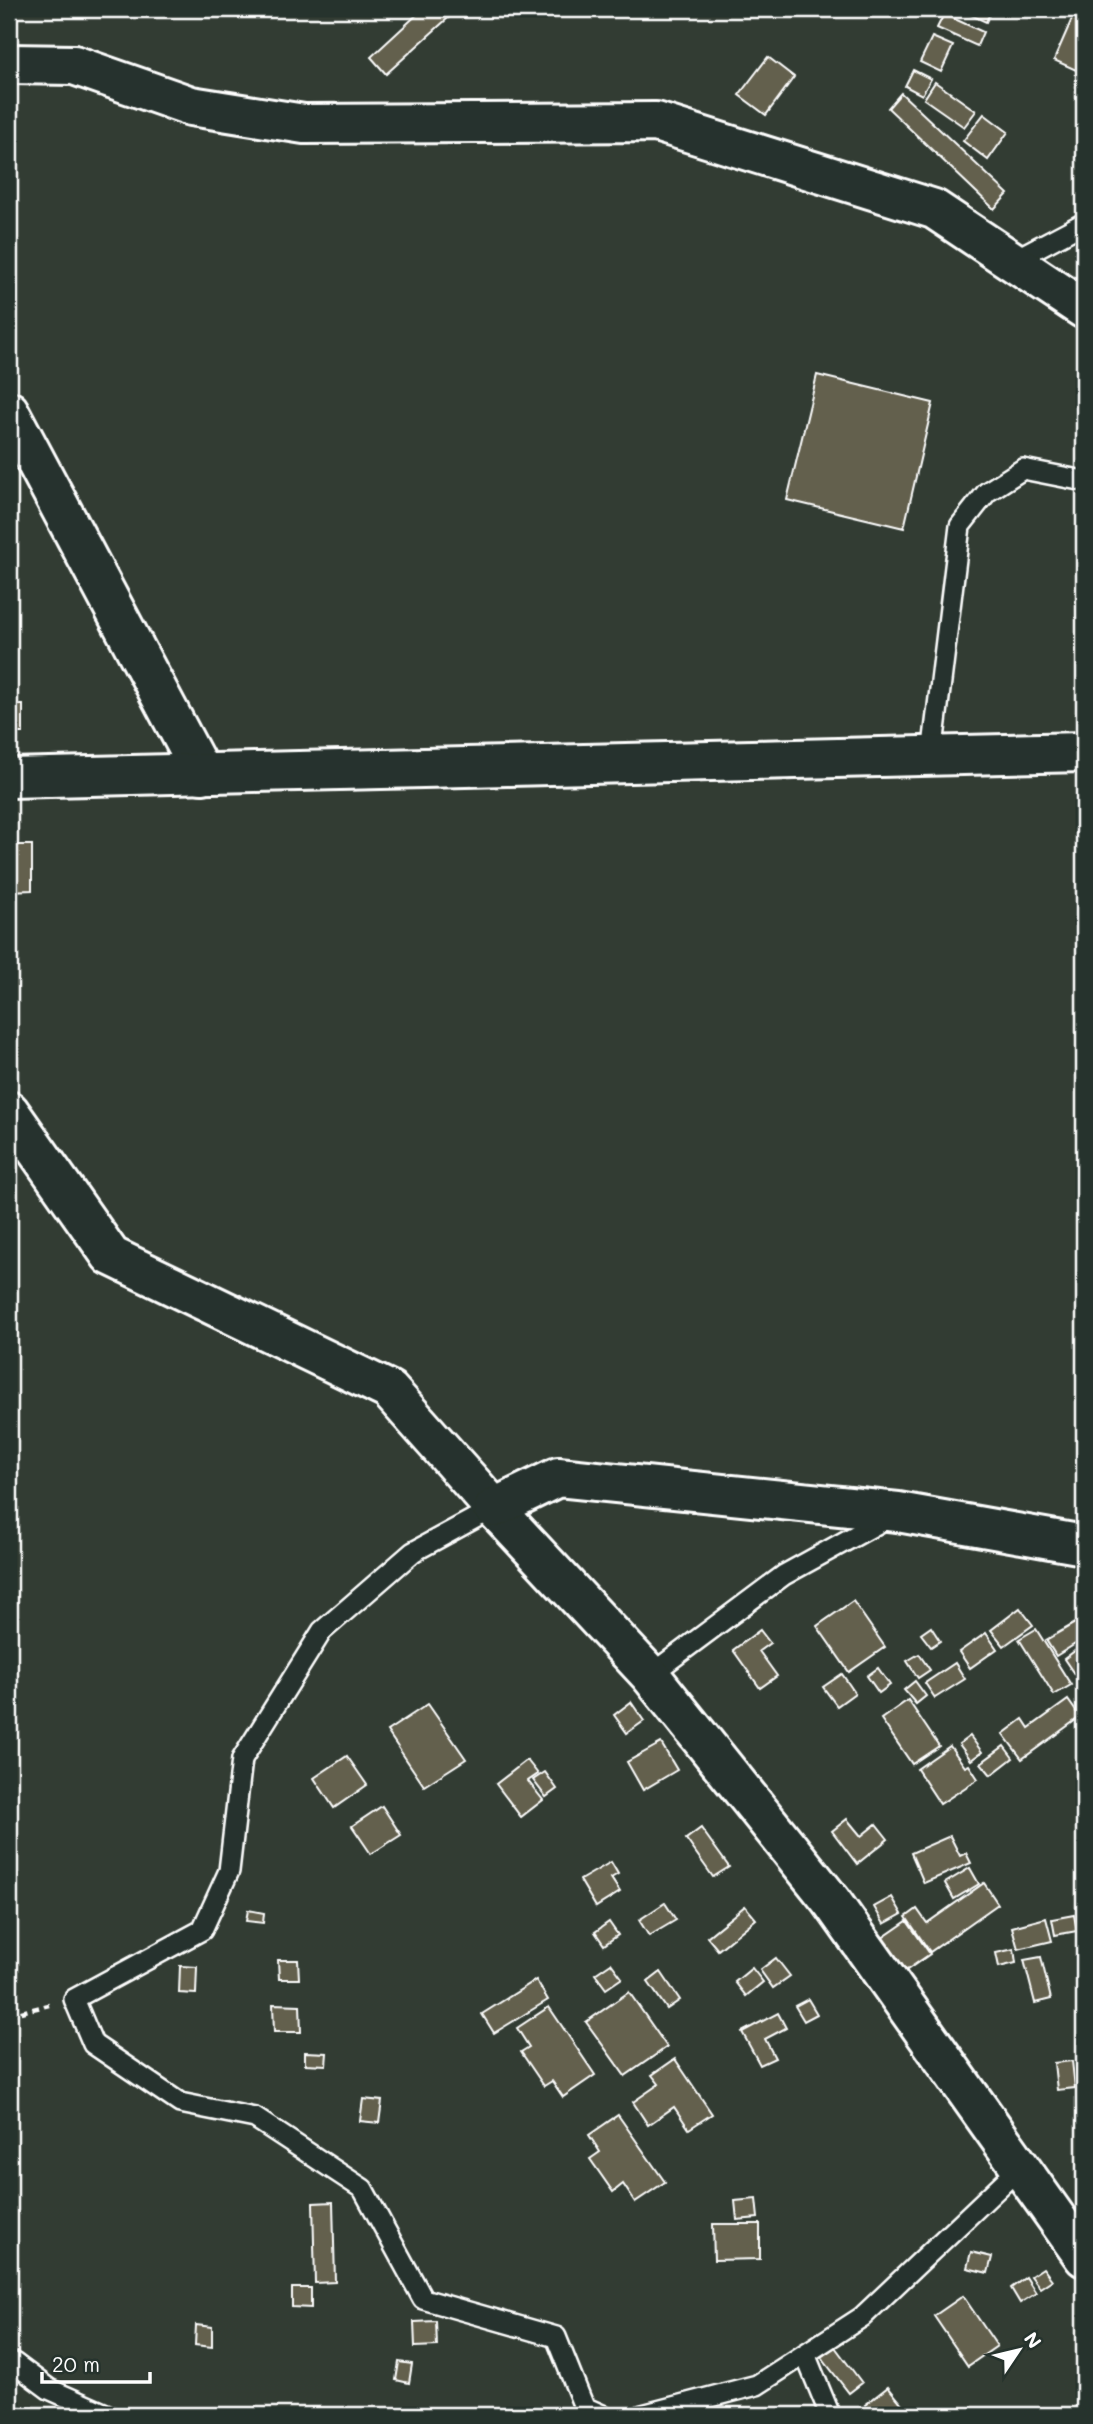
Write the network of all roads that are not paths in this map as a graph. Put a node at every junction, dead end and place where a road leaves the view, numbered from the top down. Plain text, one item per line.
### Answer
1 (9, 64) edge
2 (1084, 223) edge
3 (1012, 261) junction
4 (1084, 309) edge
5 (9, 411) edge
6 (1084, 481) edge
7 (1084, 752) edge
8 (932, 755) junction
9 (202, 774) junction
10 (9, 778) edge
11 (9, 1111) edge
12 (21, 1140) edge
13 (494, 1508) junction
14 (898, 1512) junction
15 (1084, 1545) edge
16 (650, 1675) junction
17 (1020, 2167) junction
18 (1084, 2257) edge
19 (805, 2354) junction
20 (14, 2363) dead end
21 (108, 2415) edge
22 (602, 2415) edge
23 (642, 2415) edge
24 (830, 2415) edge

1 - 3 main road
2 - 3 lane
3 - 4 main road
5 - 9 main road
6 - 8 lane
7 - 8 main road
8 - 9 main road
9 - 10 main road
11 - 12 main road
12 - 13 main road
13 - 14 main road
13 - 16 main road
13 - 22 lane
14 - 15 main road
14 - 16 lane
16 - 17 main road
17 - 18 main road
17 - 19 lane
19 - 23 lane
19 - 24 lane
20 - 21 lane

